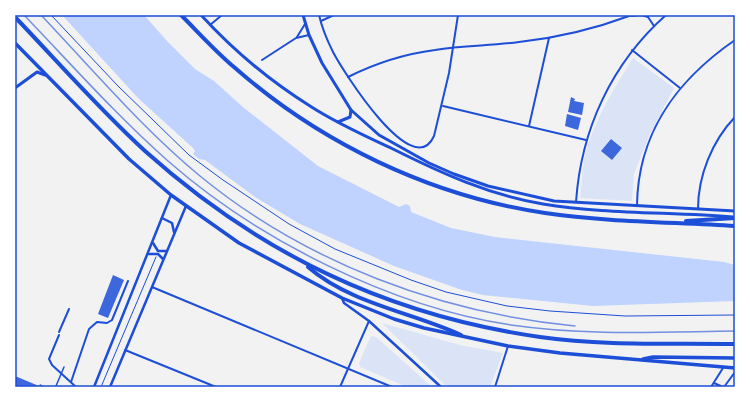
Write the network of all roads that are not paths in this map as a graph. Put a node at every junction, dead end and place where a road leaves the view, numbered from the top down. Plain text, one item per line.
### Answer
1 (182, 15) edge
2 (201, 15) edge
3 (222, 15) edge
4 (303, 15) edge
5 (319, 15) edge
6 (334, 15) edge
7 (458, 15) edge
8 (666, 15) edge
9 (630, 16) edge
10 (648, 16) edge
11 (15, 17) edge
12 (320, 21) junction
13 (305, 24) junction
14 (210, 25) junction
15 (654, 26) junction
16 (308, 35) junction
17 (296, 38) junction
18 (549, 38) junction
19 (735, 40) edge
20 (15, 44) edge
21 (454, 48) junction
22 (632, 50) junction
23 (262, 60) dead end
24 (45, 75) junction
25 (348, 77) junction
26 (15, 88) edge
27 (680, 88) junction
28 (443, 106) junction
29 (351, 110) junction
30 (735, 118) edge
31 (338, 122) junction
32 (529, 126) junction
33 (586, 140) junction
34 (171, 195) junction
35 (576, 203) junction
36 (186, 206) junction
37 (637, 206) junction
38 (698, 210) junction
39 (735, 211) edge
40 (735, 217) edge
41 (162, 218) junction
42 (673, 222) junction
43 (735, 226) edge
44 (174, 232) junction
45 (152, 243) junction
46 (167, 251) junction
47 (148, 254) junction
48 (163, 260) junction
49 (304, 263) junction
50 (128, 281) dead end
51 (152, 286) junction
52 (342, 298) junction
53 (69, 309) dead end
54 (369, 321) junction
55 (461, 335) junction
56 (735, 344) edge
57 (508, 346) junction
58 (125, 350) junction
59 (735, 358) edge
60 (638, 360) junction
61 (64, 367) dead end
62 (724, 368) junction
63 (735, 368) edge
64 (348, 369) junction
65 (735, 372) edge
66 (61, 373) junction
67 (71, 382) junction
68 (714, 383) junction
69 (56, 386) dead end
70 (76, 387) edge
71 (94, 387) edge
72 (110, 387) edge
73 (216, 387) edge
74 (340, 387) edge
75 (392, 387) edge
76 (441, 387) edge
77 (495, 387) edge
78 (711, 387) edge
79 (724, 387) edge

1 - 42 highway
2 - 14 main road
3 - 14 street
4 - 13 main road
5 - 12 street
6 - 12 street
7 - 21 street
8 - 15 street
9 - 10 street
9 - 18 street
10 - 15 street
11 - 49 highway
12 - 25 street
13 - 16 main road
13 - 17 street
14 - 31 main road
15 - 22 street
16 - 17 street
16 - 29 main road
17 - 23 street
18 - 21 street
18 - 32 street
19 - 27 street
20 - 24 highway
21 - 25 street
21 - 28 street
22 - 27 street
22 - 33 street
24 - 26 main road
24 - 34 highway
25 - 28 street
27 - 37 street
28 - 32 street
29 - 31 main road
29 - 35 main road
30 - 38 street
31 - 40 main road
32 - 33 street
33 - 35 street
34 - 36 highway
34 - 41 street
35 - 37 main road
36 - 44 street
36 - 52 highway
37 - 38 main road
38 - 39 main road
40 - 42 highway
41 - 44 street
41 - 45 street
42 - 43 highway
44 - 46 street
45 - 46 street
45 - 47 street
46 - 48 street
47 - 48 street
47 - 71 street
48 - 51 street
49 - 55 highway
49 - 56 highway
50 - 67 street
51 - 58 street
51 - 64 street
52 - 54 street
52 - 55 highway
53 - 66 street
54 - 64 street
54 - 76 street
55 - 57 highway
57 - 60 highway
57 - 77 street
58 - 72 street
58 - 73 street
59 - 60 highway
60 - 62 highway
61 - 66 street
62 - 63 highway
62 - 68 street
64 - 74 street
64 - 75 street
65 - 79 street
66 - 67 street
66 - 69 street
67 - 70 street
68 - 78 street
68 - 79 street

